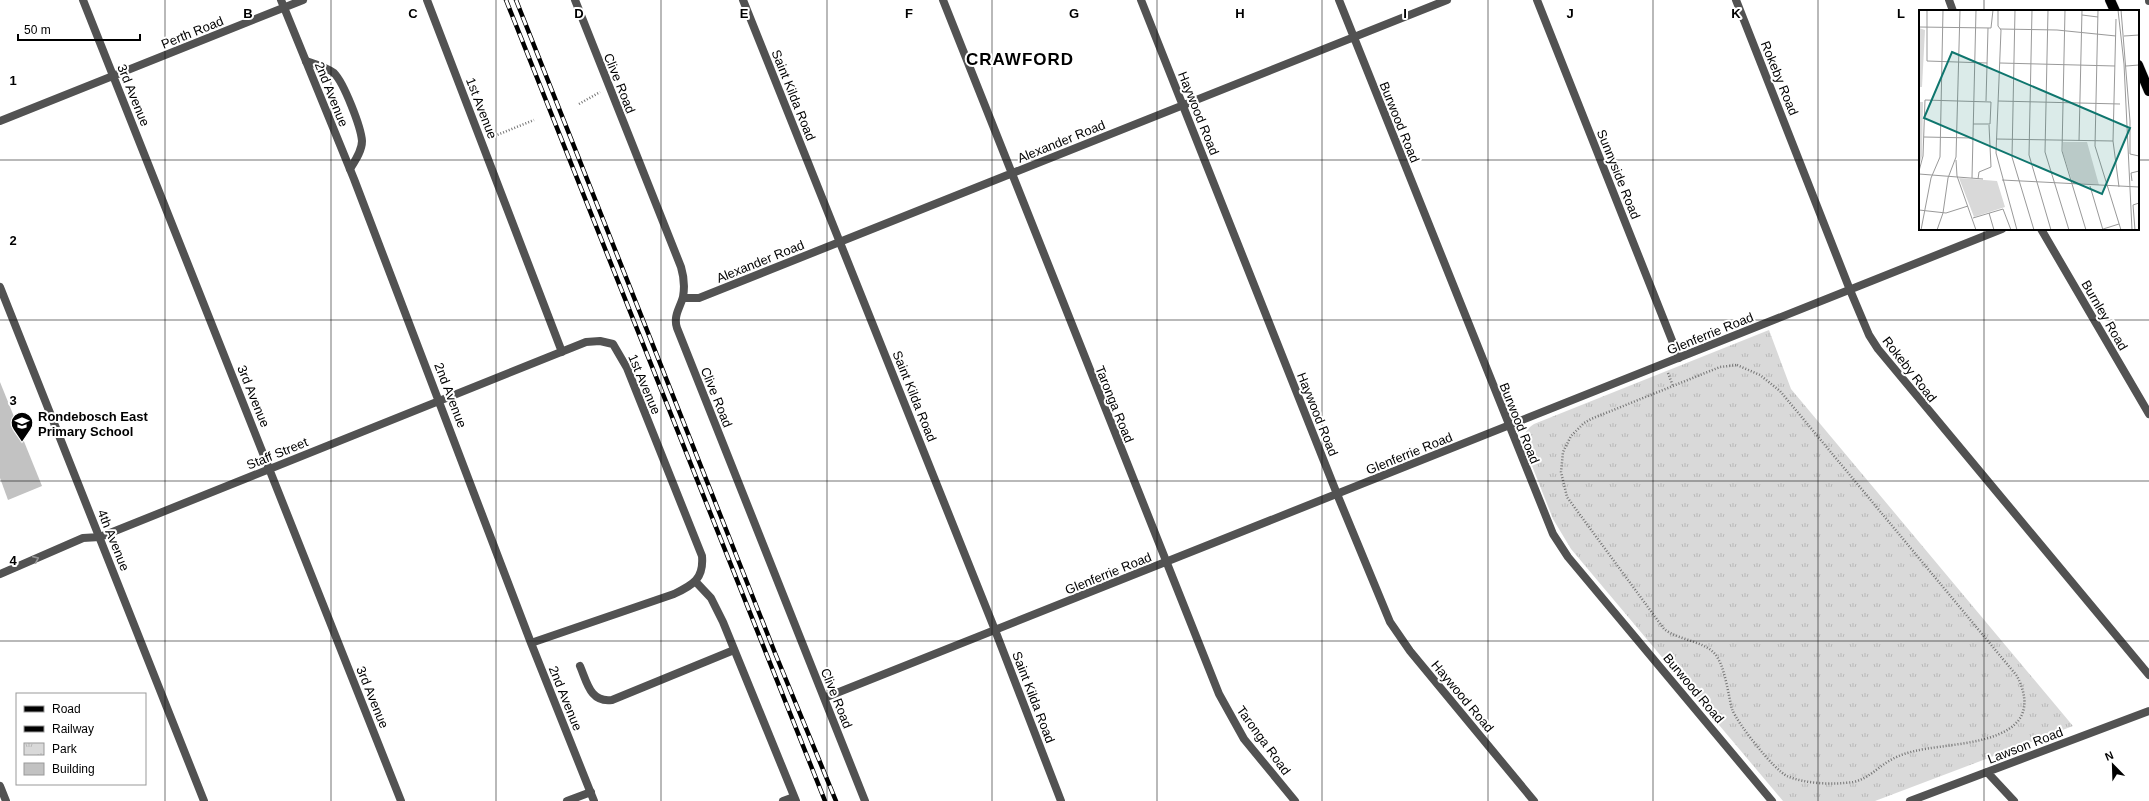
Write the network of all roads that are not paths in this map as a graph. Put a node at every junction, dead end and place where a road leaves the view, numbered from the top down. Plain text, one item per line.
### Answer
1 (83, 0) edge
2 (304, 0) edge
3 (427, 0) edge
4 (575, 0) edge
5 (743, 0) edge
6 (943, 0) edge
7 (1141, 0) edge
8 (1339, 0) edge
9 (1447, 0) edge
10 (1536, 0) edge
11 (1736, 0) edge
12 (1949, 0) edge
13 (2110, 0) edge
14 (282, 4) edge
15 (1953, 10) edge
16 (2115, 10) edge
17 (1354, 37) junction
18 (306, 62) junction
19 (2139, 67) edge
20 (113, 76) junction
21 (2149, 91) edge
22 (1183, 105) junction
23 (0, 121) edge
24 (350, 169) junction
25 (1010, 174) junction
26 (2000, 230) edge
27 (2043, 230) edge
28 (840, 242) junction
29 (0, 287) edge
30 (1850, 290) junction
31 (683, 298) junction
32 (562, 352) junction
33 (1680, 358) junction
34 (440, 400) junction
35 (2149, 414) edge
36 (1508, 426) junction
37 (270, 469) junction
38 (1337, 494) junction
39 (100, 536) junction
40 (1166, 562) junction
41 (0, 574) edge
42 (695, 581) junction
43 (995, 630) junction
44 (531, 643) junction
45 (734, 650) junction
46 (580, 666) dead end
47 (2149, 675) edge
48 (824, 698) junction
49 (2149, 711) edge
50 (1987, 772) junction
51 (0, 786) edge
52 (591, 792) junction
53 (795, 799) edge
54 (6, 801) edge
55 (204, 801) edge
56 (402, 801) edge
57 (567, 801) edge
58 (594, 801) edge
59 (783, 801) edge
60 (865, 801) edge
61 (1061, 801) edge
62 (1295, 801) edge
63 (1534, 801) edge
64 (1772, 801) edge
65 (1910, 801) edge
66 (2014, 801) edge

1 - 20 street, 3rd Avenue
2 - 14 street, Perth Road
3 - 32 street, 1st Avenue
4 - 31 street, Clive Road
5 - 28 street, Saint Kilda Road
6 - 25 street, Taronga Road
7 - 22 street, Haywood Road
8 - 17 street, Burwood Road
9 - 17 street, Alexander Road
10 - 33 street, Sunnyside Road
11 - 30 street, Rokeby Road
12 - 15 street
13 - 16 main road
14 - 18 street, 2nd Avenue
14 - 20 street, Perth Road
17 - 22 street, Alexander Road
17 - 36 street, Burwood Road
18 - 24 street, 2nd Avenue
18 - 24 street
19 - 21 main road
20 - 23 street, Perth Road
20 - 37 street, 3rd Avenue
22 - 25 street, Alexander Road
22 - 38 street, Haywood Road
24 - 34 street, 2nd Avenue
25 - 28 street, Alexander Road
25 - 40 street, Taronga Road
26 - 30 street, Glenferrie Road
27 - 35 street, Burnley Road
28 - 31 street, Alexander Road
28 - 43 street, Saint Kilda Road
29 - 39 street, 4th Avenue
30 - 33 street, Glenferrie Road
30 - 47 street, Rokeby Road
31 - 48 street, Clive Road
32 - 34 street, Staff Street
32 - 42 street, 1st Avenue
33 - 36 street, Glenferrie Road
34 - 37 street, Staff Street
34 - 44 street, 2nd Avenue
36 - 38 street, Glenferrie Road
36 - 64 street, Burwood Road
37 - 39 street, Staff Street
37 - 56 street, 3rd Avenue
38 - 40 street, Glenferrie Road
38 - 63 street, Haywood Road
41 -> 39 street, Staff Street
39 - 55 street, 4th Avenue
40 - 43 street, Glenferrie Road
40 - 62 street, Taronga Road
42 - 44 street
42 - 45 street
43 - 48 street, Glenferrie Road
43 - 61 street, Saint Kilda Road
44 - 52 street, 2nd Avenue
45 - 46 street
45 - 53 street
48 - 60 street, Clive Road
49 - 50 street, Lawson Road
50 - 65 street, Lawson Road
50 - 66 street
51 - 54 street
52 - 57 street
52 - 58 street, 2nd Avenue
53 - 59 street

